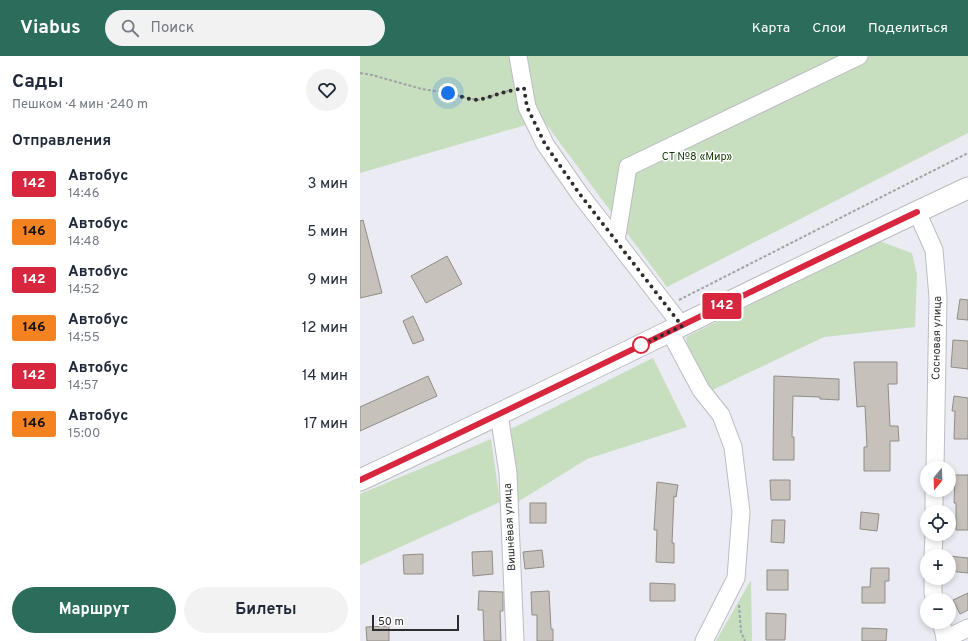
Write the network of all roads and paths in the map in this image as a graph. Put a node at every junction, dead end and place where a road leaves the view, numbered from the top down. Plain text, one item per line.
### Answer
1 (518, 56) edge
2 (859, 56) edge
3 (360, 73) edge
4 (524, 88) junction
5 (968, 153) edge
6 (968, 188) edge
7 (917, 212) junction
8 (616, 241) junction
9 (666, 306) junction
10 (676, 329) junction
11 (499, 414) junction
12 (935, 461) edge
13 (360, 480) edge
14 (738, 601) dead end
15 (968, 628) edge
16 (943, 629) edge
17 (946, 640) edge
18 (516, 641) edge
19 (704, 641) edge
20 (745, 641) edge

1 - 4 street
2 - 8 street
3 - 4 path
4 - 8 street
5 - 9 path
6 - 7 main road
7 - 10 main road
7 - 12 street, Сосновая улица
8 - 9 street
9 - 10 street
10 - 11 main road
10 - 19 street
11 - 13 main road
11 - 18 street, Вишнёвая улица
14 - 20 path
15 - 17 street
16 - 17 street

